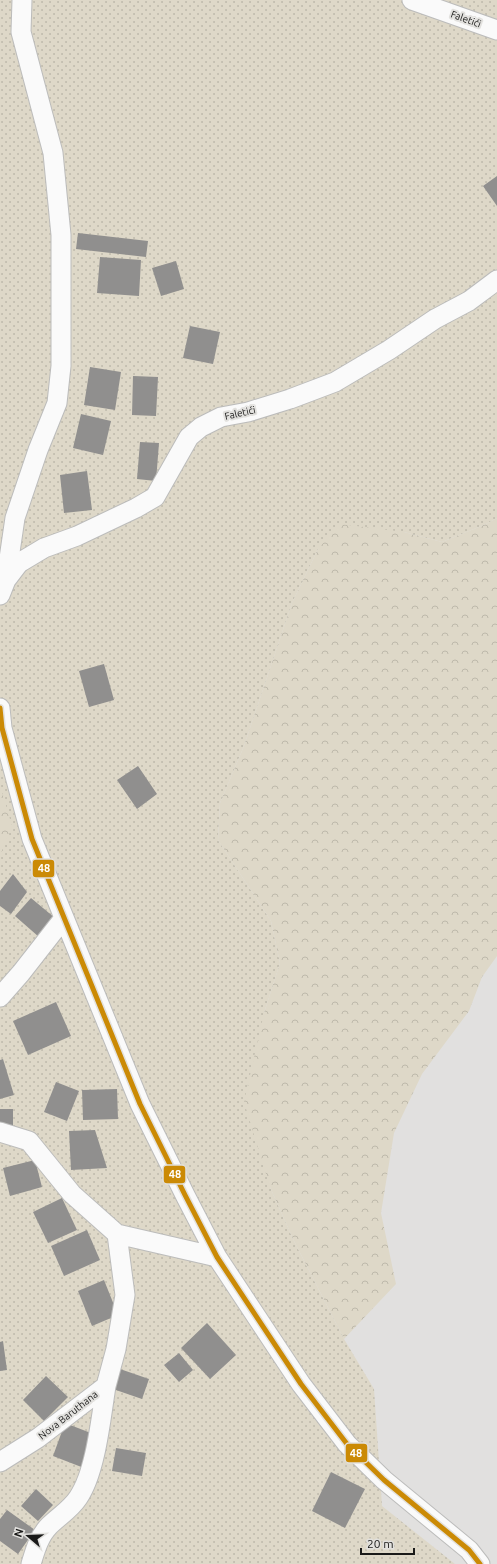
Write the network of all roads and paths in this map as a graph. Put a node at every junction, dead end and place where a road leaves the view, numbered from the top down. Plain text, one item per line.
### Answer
1 (22, 0) edge
2 (412, 0) edge
3 (497, 30) edge
4 (497, 280) edge
5 (0, 537) edge
6 (3, 588) edge
7 (0, 708) edge
8 (64, 918) junction
9 (0, 997) edge
10 (0, 1132) edge
11 (116, 1234) junction
12 (217, 1257) junction
13 (106, 1386) junction
14 (0, 1462) edge
15 (31, 1564) edge
16 (480, 1564) edge

1 - 6 street
2 - 3 street, Faletići
4 - 6 street, Faletići
5 - 6 street
7 - 8 street
8 - 9 street
8 - 12 street
10 - 11 street
11 - 12 street
11 - 13 street, Nova Baruthana
12 - 16 street
13 - 14 street, Nova Baruthana
13 - 15 street

